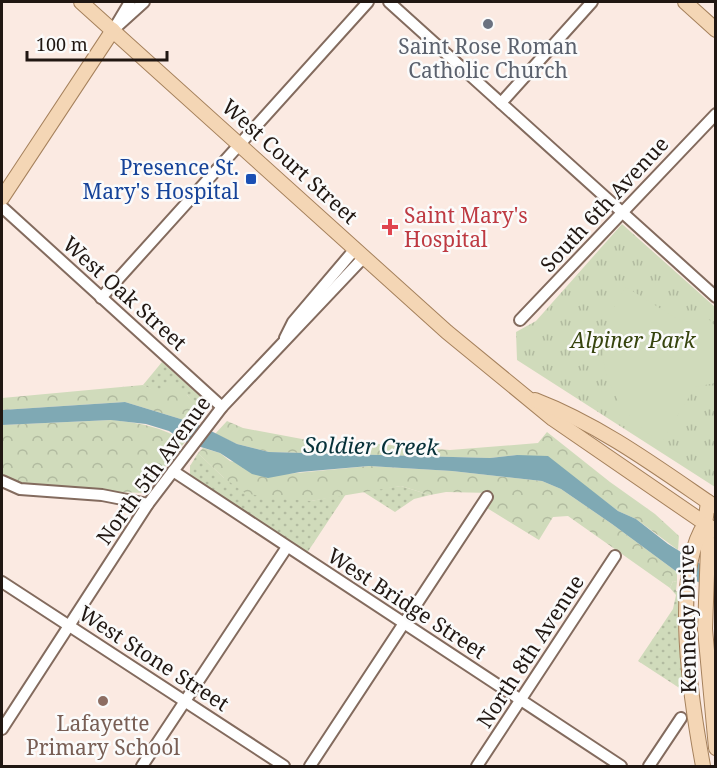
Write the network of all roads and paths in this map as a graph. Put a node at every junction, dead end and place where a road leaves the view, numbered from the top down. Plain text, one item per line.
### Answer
1 (81, 2) edge
2 (130, 2) edge
3 (144, 2) edge
4 (368, 2) edge
5 (389, 2) edge
6 (592, 2) edge
7 (685, 2) edge
8 (113, 30) junction
9 (716, 30) edge
10 (501, 103) junction
11 (716, 114) edge
12 (240, 144) junction
13 (2, 198) edge
14 (2, 207) edge
15 (623, 213) junction
16 (360, 253) junction
17 (716, 297) edge
18 (101, 298) junction
19 (520, 320) dead end
20 (528, 397) junction
21 (222, 407) junction
22 (173, 471) junction
23 (2, 481) edge
24 (487, 497) dead end
25 (148, 504) junction
26 (712, 504) edge
27 (710, 527) edge
28 (287, 547) junction
29 (615, 556) dead end
30 (2, 582) edge
31 (404, 624) junction
32 (70, 626) junction
33 (521, 701) junction
34 (185, 702) junction
35 (681, 718) dead end
36 (2, 729) edge
37 (716, 748) edge
38 (142, 766) edge
39 (284, 766) edge
40 (310, 766) edge
41 (477, 766) edge
42 (621, 766) edge
43 (649, 766) edge
44 (703, 766) edge

1 - 8 main road, West Court Street
2 - 8 street
3 - 8 street
4 - 12 street
5 - 10 street
6 - 10 street
7 - 9 main road
8 - 12 main road, West Court Street
8 - 13 main road
10 - 15 street
11 - 15 street, South 6th Avenue
12 - 16 main road, West Court Street
12 - 18 street
14 - 18 street, West Oak Street
15 - 17 street
15 - 19 street, South 6th Avenue
16 - 20 main road, West Court Street
16 - 21 street, North 5th Avenue
18 - 21 street, West Oak Street
20 - 26 main road, West Court Street
20 - 27 main road, West Court Street
21 - 22 street, North 5th Avenue
22 - 25 street, North 5th Avenue
22 - 28 street, West Bridge Street
23 - 25 street
24 - 31 street
25 - 32 street, North 5th Avenue
26 - 27 main road, Kennedy Drive
27 - 37 main road, Kennedy Drive
27 - 44 main road, Kennedy Drive
28 - 31 street, West Bridge Street
28 - 34 street
29 - 33 street, North 8th Avenue
30 - 32 street, West Stone Street
31 - 33 street, West Bridge Street
31 - 40 street
32 - 34 street, West Stone Street
32 - 36 street, North 5th Avenue
33 - 41 street, North 8th Avenue
33 - 42 street, West Bridge Street
34 - 38 street
34 - 39 street, West Stone Street
35 - 43 street

